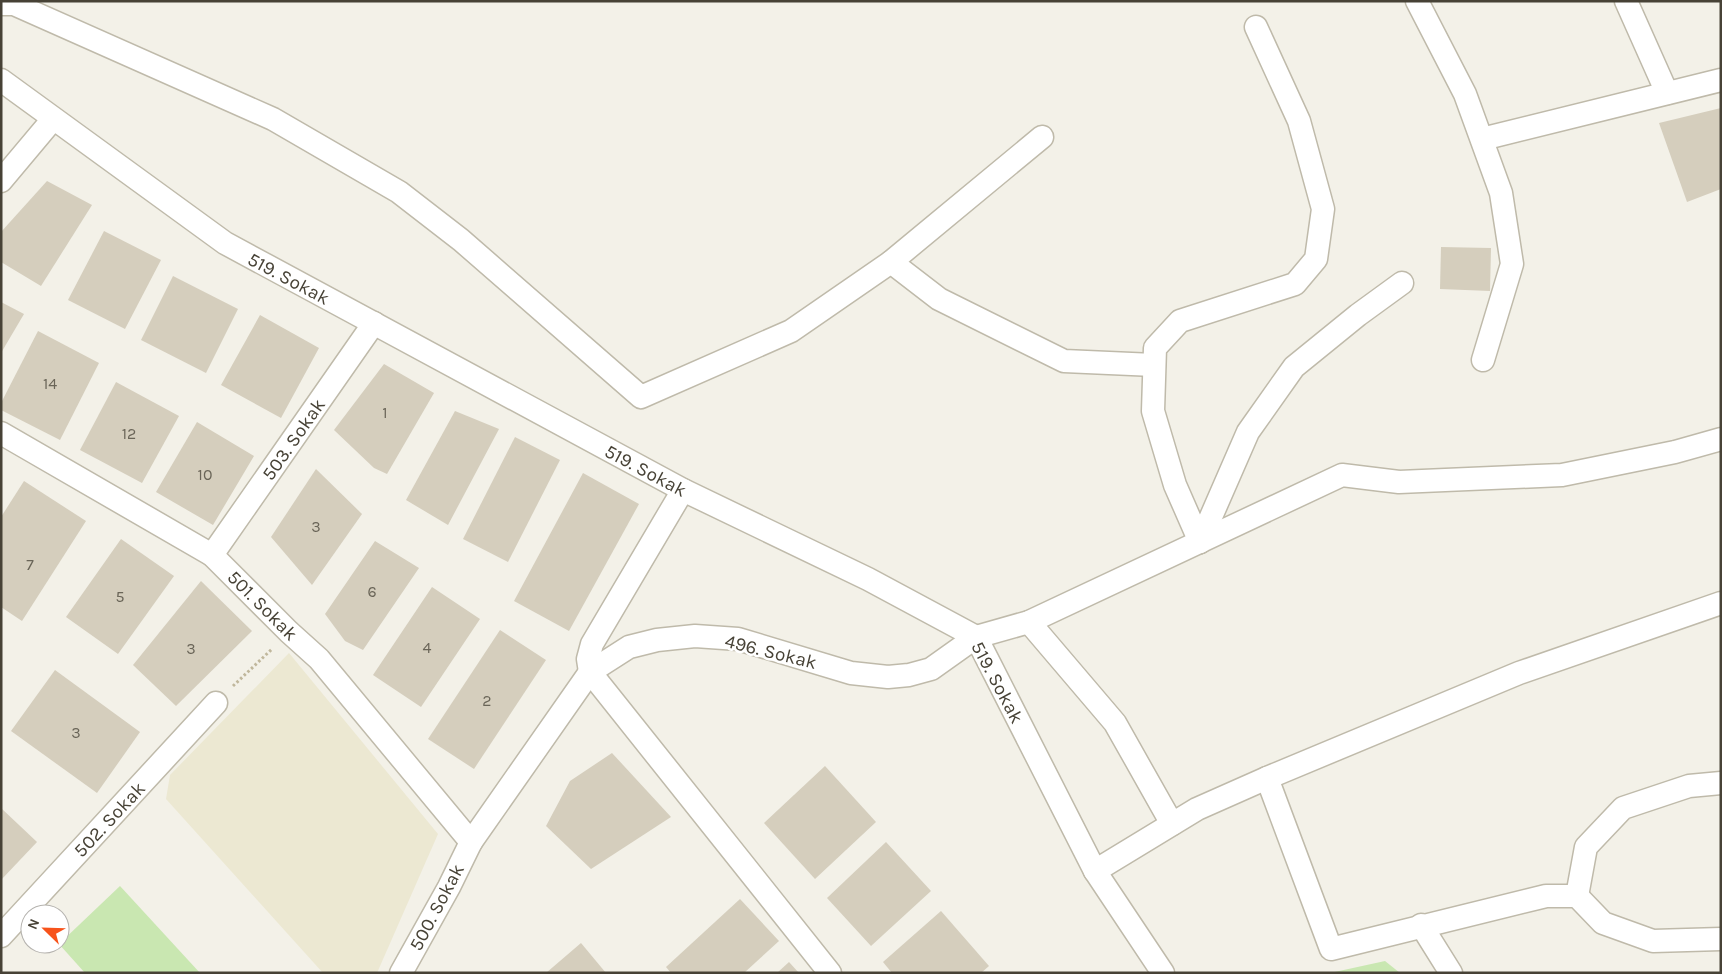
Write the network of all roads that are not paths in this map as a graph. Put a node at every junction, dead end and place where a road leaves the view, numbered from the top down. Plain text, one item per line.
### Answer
1 (1417, 1) edge
2 (1626, 1) edge
3 (10, 3) edge
4 (1256, 28) dead end
5 (1, 80) edge
6 (1721, 80) edge
7 (1667, 93) junction
8 (53, 119) junction
9 (1042, 137) dead end
10 (1482, 139) junction
11 (1, 182) edge
12 (891, 262) junction
13 (1402, 282) dead end
14 (374, 323) junction
15 (1483, 360) dead end
16 (1154, 365) junction
17 (1, 433) edge
18 (1721, 439) edge
19 (683, 490) junction
20 (1200, 542) junction
21 (212, 555) junction
22 (1721, 603) edge
23 (1029, 622) junction
24 (976, 637) junction
25 (590, 672) junction
26 (216, 702) road end
27 (1267, 778) junction
28 (1721, 783) edge
29 (1172, 824) junction
30 (471, 842) junction
31 (1095, 871) junction
32 (1576, 896) junction
33 (1421, 925) junction
34 (1, 936) edge
35 (1721, 939) edge
36 (401, 973) edge
37 (830, 973) edge
38 (1163, 973) edge
39 (1451, 973) edge

1 - 10 street
2 - 7 street
3 - 12 street
4 - 16 street
5 - 8 street, 519. Sokak
6 - 7 street
7 - 10 street
8 - 11 street
8 - 14 street, 519. Sokak
9 - 12 street
10 - 15 street
12 - 16 street
13 - 20 street
14 - 19 street, 519. Sokak
14 - 21 street, 503. Sokak
16 - 20 street
17 - 21 street, 501. Sokak
18 - 20 street, 496. Sokak
19 - 24 street, 519. Sokak
19 - 25 street
20 - 23 street, 496. Sokak
21 - 30 street, 501. Sokak
22 - 27 street
23 - 24 street, 496. Sokak
23 - 29 street
24 - 25 street, 496. Sokak
24 - 31 street, 519. Sokak
25 - 30 street, 496. Sokak
25 - 37 street
26 - 34 street, 502. Sokak
27 - 29 street
27 - 33 street
28 - 32 street
29 - 31 street
30 - 36 street, 500. Sokak
31 - 38 street, 519. Sokak
32 - 33 street
32 - 35 street
33 - 39 street

